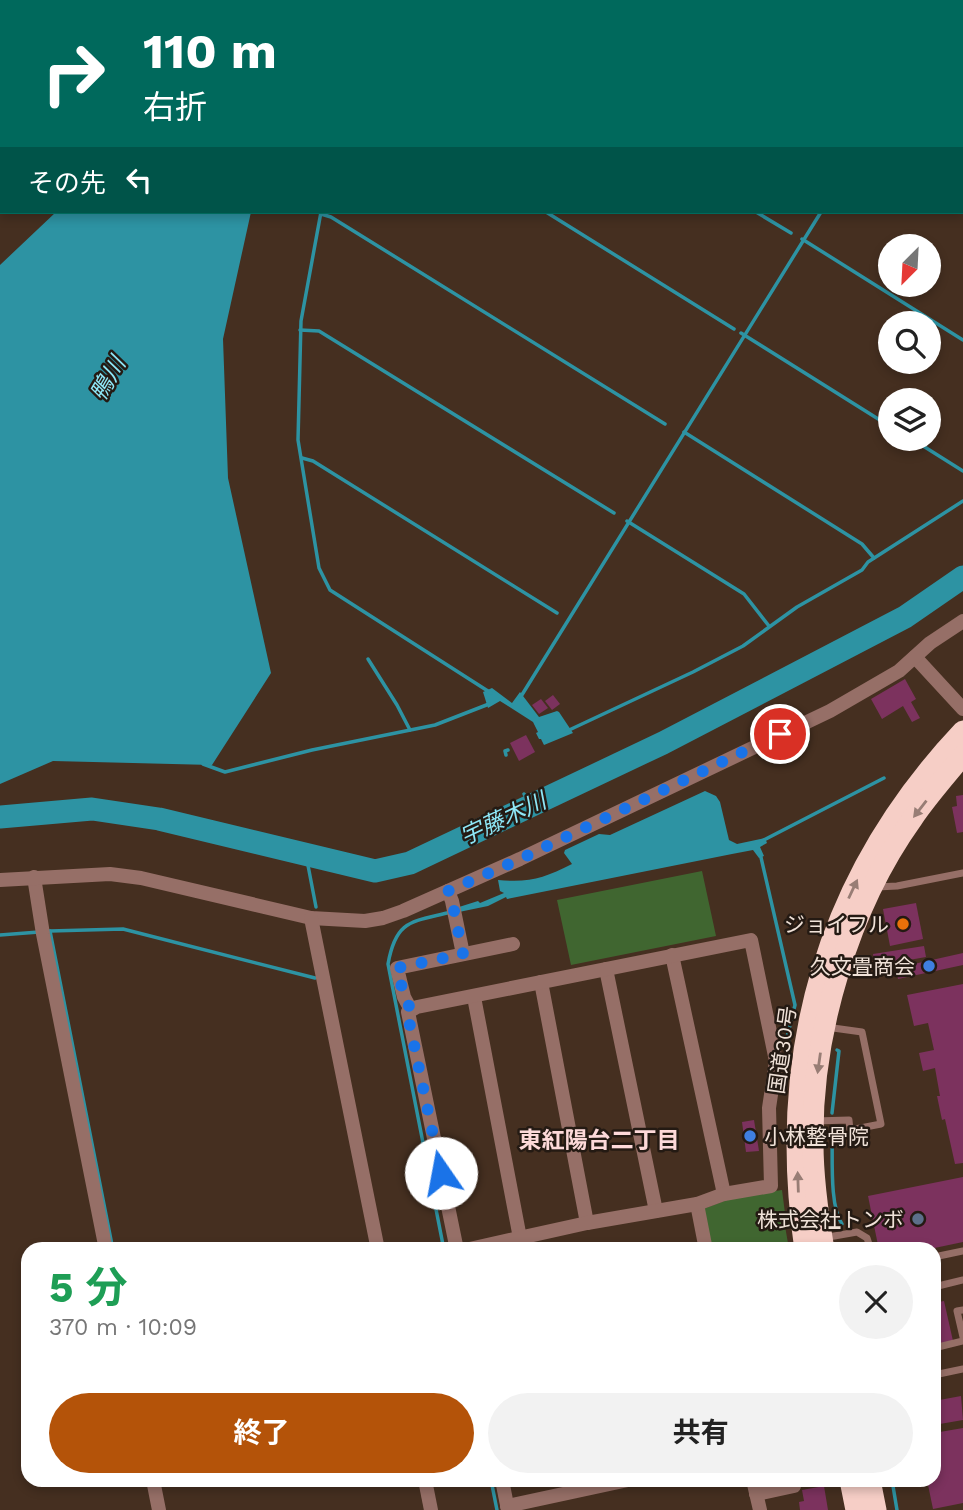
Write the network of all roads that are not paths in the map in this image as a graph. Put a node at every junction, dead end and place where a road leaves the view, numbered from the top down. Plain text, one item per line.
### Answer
1 (963, 621) edge
2 (915, 657) junction
3 (963, 709) edge
4 (963, 730) edge
5 (961, 763) edge
6 (963, 873) edge
7 (34, 877) junction
8 (0, 880) edge
9 (872, 887) junction
10 (448, 891) junction
11 (311, 918) junction
12 (513, 944) dead end
13 (463, 954) junction
14 (672, 954) junction
15 (606, 968) junction
16 (541, 982) junction
17 (474, 997) junction
18 (411, 1010) junction
19 (825, 1027) junction
20 (814, 1121) junction
21 (724, 1194) junction
22 (696, 1204) junction
23 (656, 1211) junction
24 (587, 1223) junction
25 (520, 1238) junction
26 (104, 1242) edge
27 (376, 1242) edge
28 (455, 1242) edge
29 (502, 1242) edge
30 (704, 1242) edge
31 (816, 1242) edge
32 (817, 1242) edge
33 (828, 1242) edge
34 (868, 1242) edge
35 (963, 1251) edge
36 (941, 1255) edge
37 (963, 1280) edge
38 (941, 1285) edge
39 (963, 1310) edge
40 (963, 1339) edge
41 (941, 1346) edge
42 (963, 1369) edge
43 (941, 1374) edge
44 (154, 1487) edge
45 (426, 1487) edge
46 (503, 1487) edge
47 (598, 1487) edge
48 (754, 1487) edge
49 (851, 1487) edge
50 (871, 1487) edge
51 (507, 1508) edge
52 (159, 1510) edge
53 (431, 1510) edge
54 (760, 1510) edge
55 (856, 1510) edge
56 (876, 1510) edge

1 - 2 street
2 - 3 street
2 - 10 street
31 -> 4 highway, 国道30号
5 -> 9 highway, 国道30号
6 - 9 lane
7 - 8 street
7 - 11 street
7 - 26 street
9 - 19 highway, 国道30号
10 - 11 street
10 - 13 street
11 - 27 street
12 - 13 street
13 - 18 street
14 - 15 street
14 - 21 street
14 - 21 street
15 - 16 street
15 - 23 street
16 - 17 street
16 - 24 street
17 - 18 street
17 - 25 street
18 - 28 street
19 -> 20 highway, 国道30号
19 - 20 lane
20 - 32 highway, 国道30号
21 - 22 street
22 - 23 street
22 - 30 street
23 - 24 street
24 - 25 street
25 - 29 street
33 - 34 lane
35 - 36 lane
37 - 38 lane
39 - 40 lane
40 - 41 lane
42 - 43 lane
44 - 52 street
45 - 53 street
46 - 51 street
47 - 51 street
48 - 54 street
49 - 55 highway
50 - 56 highway

